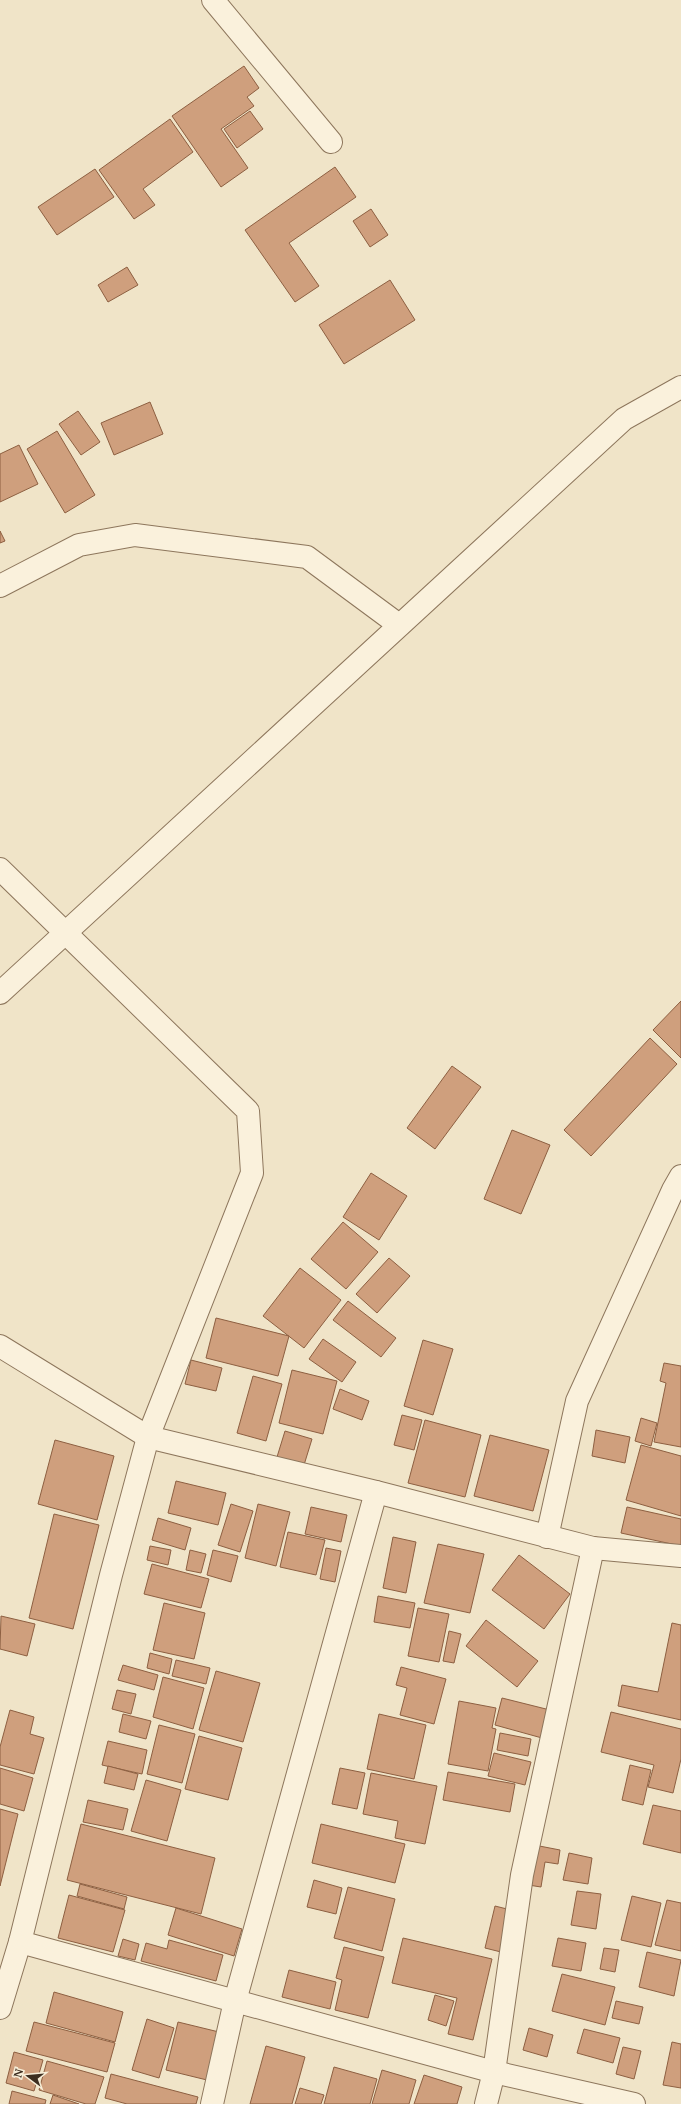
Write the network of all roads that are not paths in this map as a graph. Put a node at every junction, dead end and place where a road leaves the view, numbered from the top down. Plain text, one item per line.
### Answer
1 (213, 0) edge
2 (331, 142) dead end
3 (681, 387) edge
4 (0, 586) edge
5 (399, 625) junction
6 (0, 869) edge
7 (63, 932) junction
8 (0, 993) edge
9 (681, 1176) edge
10 (0, 1346) edge
11 (148, 1437) junction
12 (376, 1492) junction
13 (547, 1536) junction
14 (593, 1548) junction
15 (681, 1556) edge
16 (20, 1942) junction
17 (235, 2001) junction
18 (0, 2008) edge
19 (494, 2072) junction
20 (212, 2104) edge
21 (486, 2104) edge
22 (634, 2104) edge

1 - 2 street
3 - 5 street
4 - 5 street
5 - 7 street
6 - 7 street
7 - 8 street
7 - 11 street
9 - 13 street
10 - 11 street
11 - 12 street
11 - 16 street
12 - 13 street
12 - 17 street
13 - 14 street
14 - 15 street
14 - 19 street
16 - 17 street
16 - 18 street
17 - 19 street
17 - 20 street
19 - 21 street
19 - 22 street

